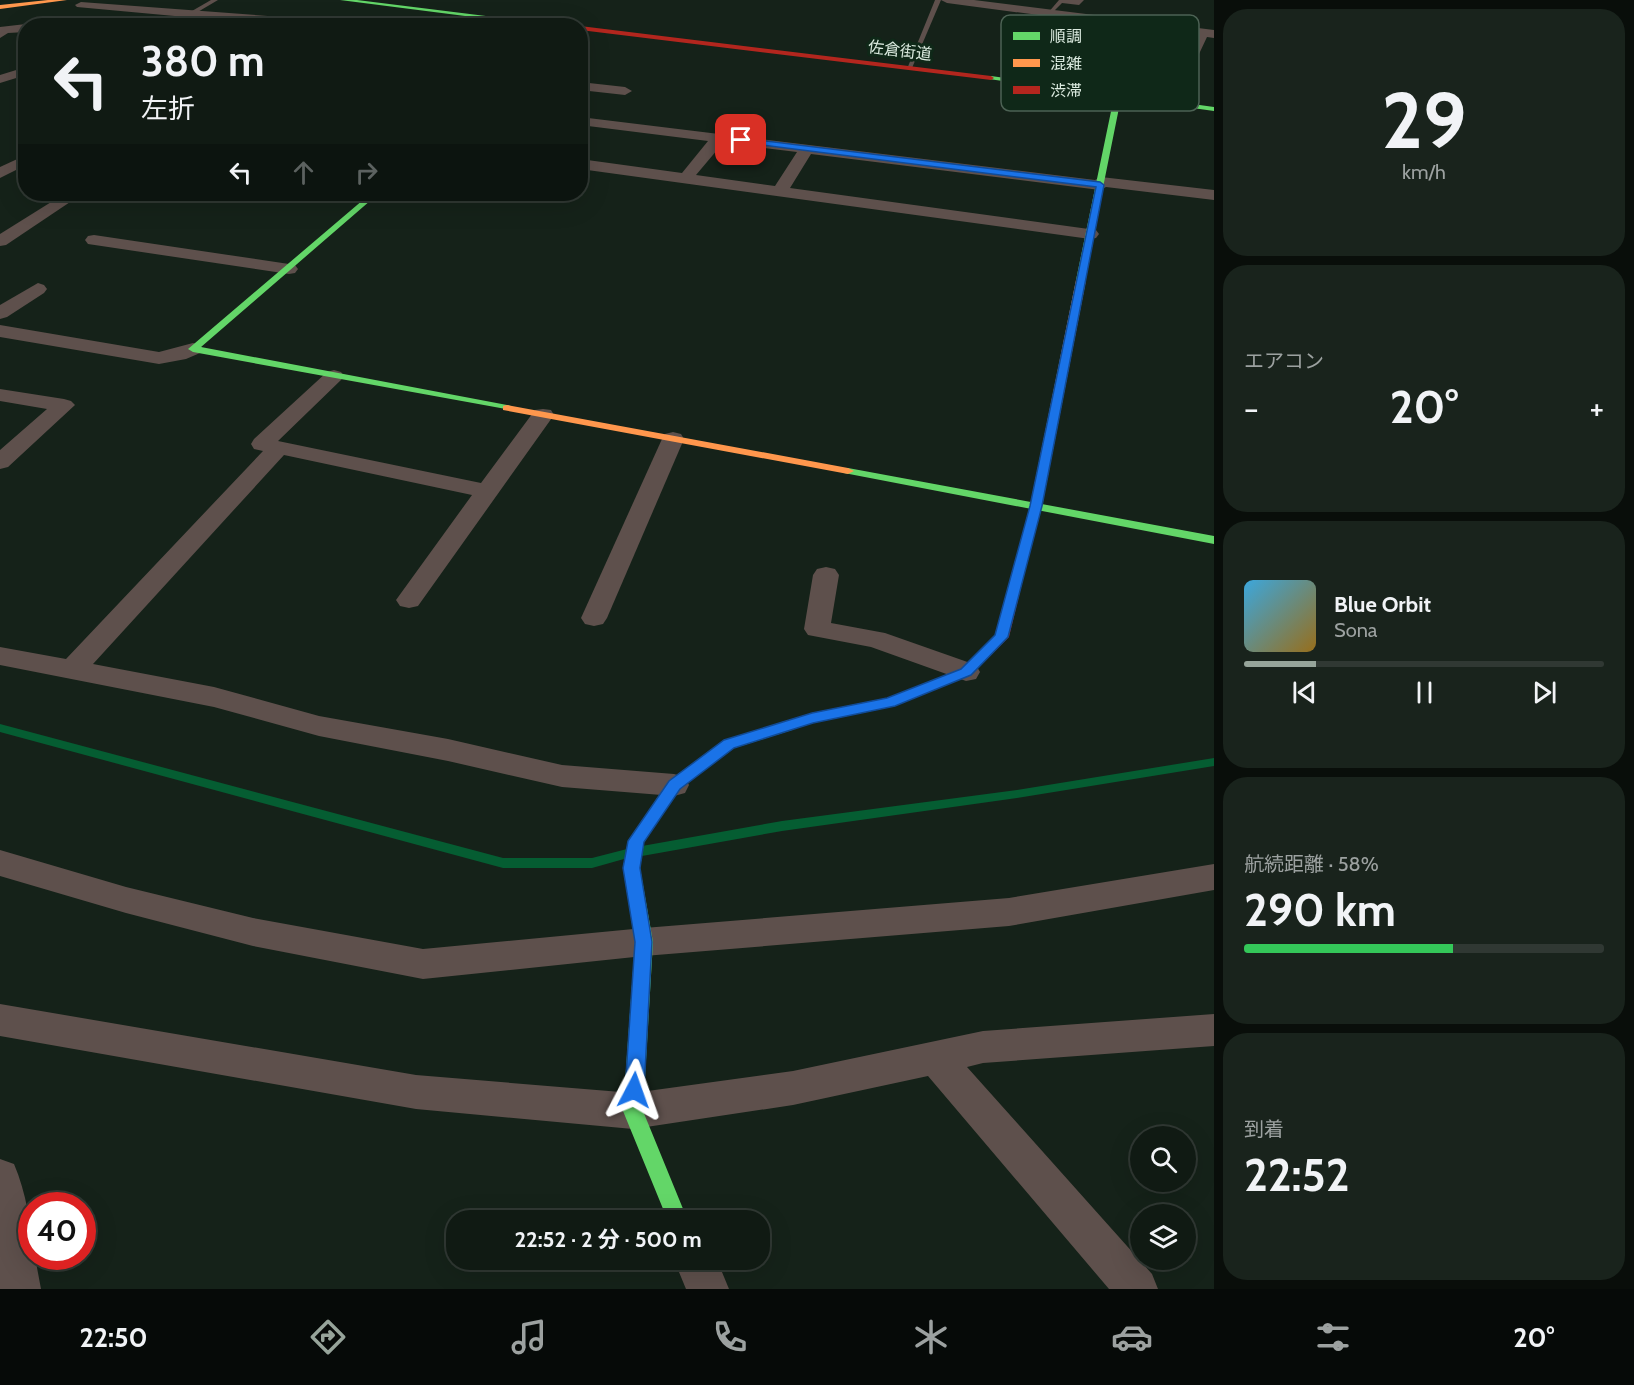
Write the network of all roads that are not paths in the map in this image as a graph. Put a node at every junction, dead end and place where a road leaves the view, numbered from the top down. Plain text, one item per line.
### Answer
1 (64, 0) edge
2 (215, 0) edge
3 (343, 0) edge
4 (938, 0) edge
5 (947, 0) edge
6 (1081, 0) edge
7 (363, 1) edge
8 (80, 3) edge
9 (0, 7) edge
10 (1049, 13) junction
11 (190, 14) junction
12 (1065, 15) edge
13 (79, 18) edge
14 (183, 18) edge
15 (242, 18) edge
16 (499, 18) edge
17 (18, 29) edge
18 (588, 29) edge
19 (1208, 33) edge
20 (0, 34) edge
21 (1199, 46) edge
22 (909, 68) junction
23 (18, 73) edge
24 (0, 79) edge
25 (1001, 79) edge
26 (588, 88) edge
27 (625, 91) dead end
28 (1199, 107) edge
29 (1214, 109) edge
30 (1115, 111) edge
31 (588, 121) edge
32 (719, 138) junction
33 (807, 148) junction
34 (9, 149) dead end
35 (18, 150) edge
36 (18, 163) edge
37 (588, 165) edge
38 (0, 173) edge
39 (685, 178) junction
40 (1100, 183) junction
41 (780, 191) junction
42 (1214, 195) edge
43 (63, 201) edge
44 (366, 201) edge
45 (0, 225) edge
46 (20, 228) junction
47 (1090, 234) junction
48 (94, 240) dead end
49 (0, 241) edge
50 (289, 269) junction
51 (38, 290) dead end
52 (0, 313) edge
53 (0, 331) edge
54 (193, 349) junction
55 (334, 376) junction
56 (0, 395) edge
57 (543, 415) junction
58 (673, 439) junction
59 (278, 448) junction
60 (0, 462) edge
61 (487, 491) junction
62 (1036, 506) junction
63 (1214, 540) edge
64 (826, 575) dead end
65 (409, 600) dead end
66 (594, 618) dead end
67 (0, 656) edge
68 (71, 671) junction
69 (966, 672) junction
70 (674, 785) junction
71 (0, 863) edge
72 (1214, 877) edge
73 (644, 942) junction
74 (0, 1020) edge
75 (1214, 1030) edge
76 (935, 1057) junction
77 (633, 1111) junction
78 (0, 1178) edge
79 (674, 1210) edge
80 (20, 1289) edge
81 (1137, 1289) edge

1 - 9 street
2 - 11 lane
3 - 7 street
4 - 22 lane
5 - 10 street
6 - 10 lane
7 - 16 street
8 - 11 street
8 - 13 street
10 - 12 street
11 - 14 lane
11 - 15 street
17 - 20 street
18 - 22 street, 佐倉街道
19 - 21 street
22 - 25 street, 佐倉街道
23 - 24 street
26 - 27 street
28 - 29 street, 佐倉街道
30 - 40 street
31 - 32 street
32 - 33 street
32 - 39 street
33 - 40 street
33 - 41 street
34 - 35 street
36 - 38 street
37 - 39 street
39 - 41 street
40 - 42 street
40 - 47 street
41 - 47 street
43 - 46 street
44 - 50 street
45 - 46 street
46 - 49 street
47 - 62 street
48 - 50 street
50 - 54 street
51 - 52 street
53 - 54 street
54 - 55 street
55 - 57 street
55 - 59 street
56 - 60 street
57 - 58 street
57 - 61 street
58 - 62 street
58 - 66 street
59 - 61 street
59 - 68 street
61 - 65 street
62 - 63 street
62 - 69 street
64 - 69 street
67 - 68 street
68 - 70 street
69 - 70 street
70 - 73 street
71 - 73 street
72 - 73 street
73 - 77 street
74 - 77 street
75 - 76 street
76 - 77 street
76 - 81 street
77 - 79 street
78 - 80 street

